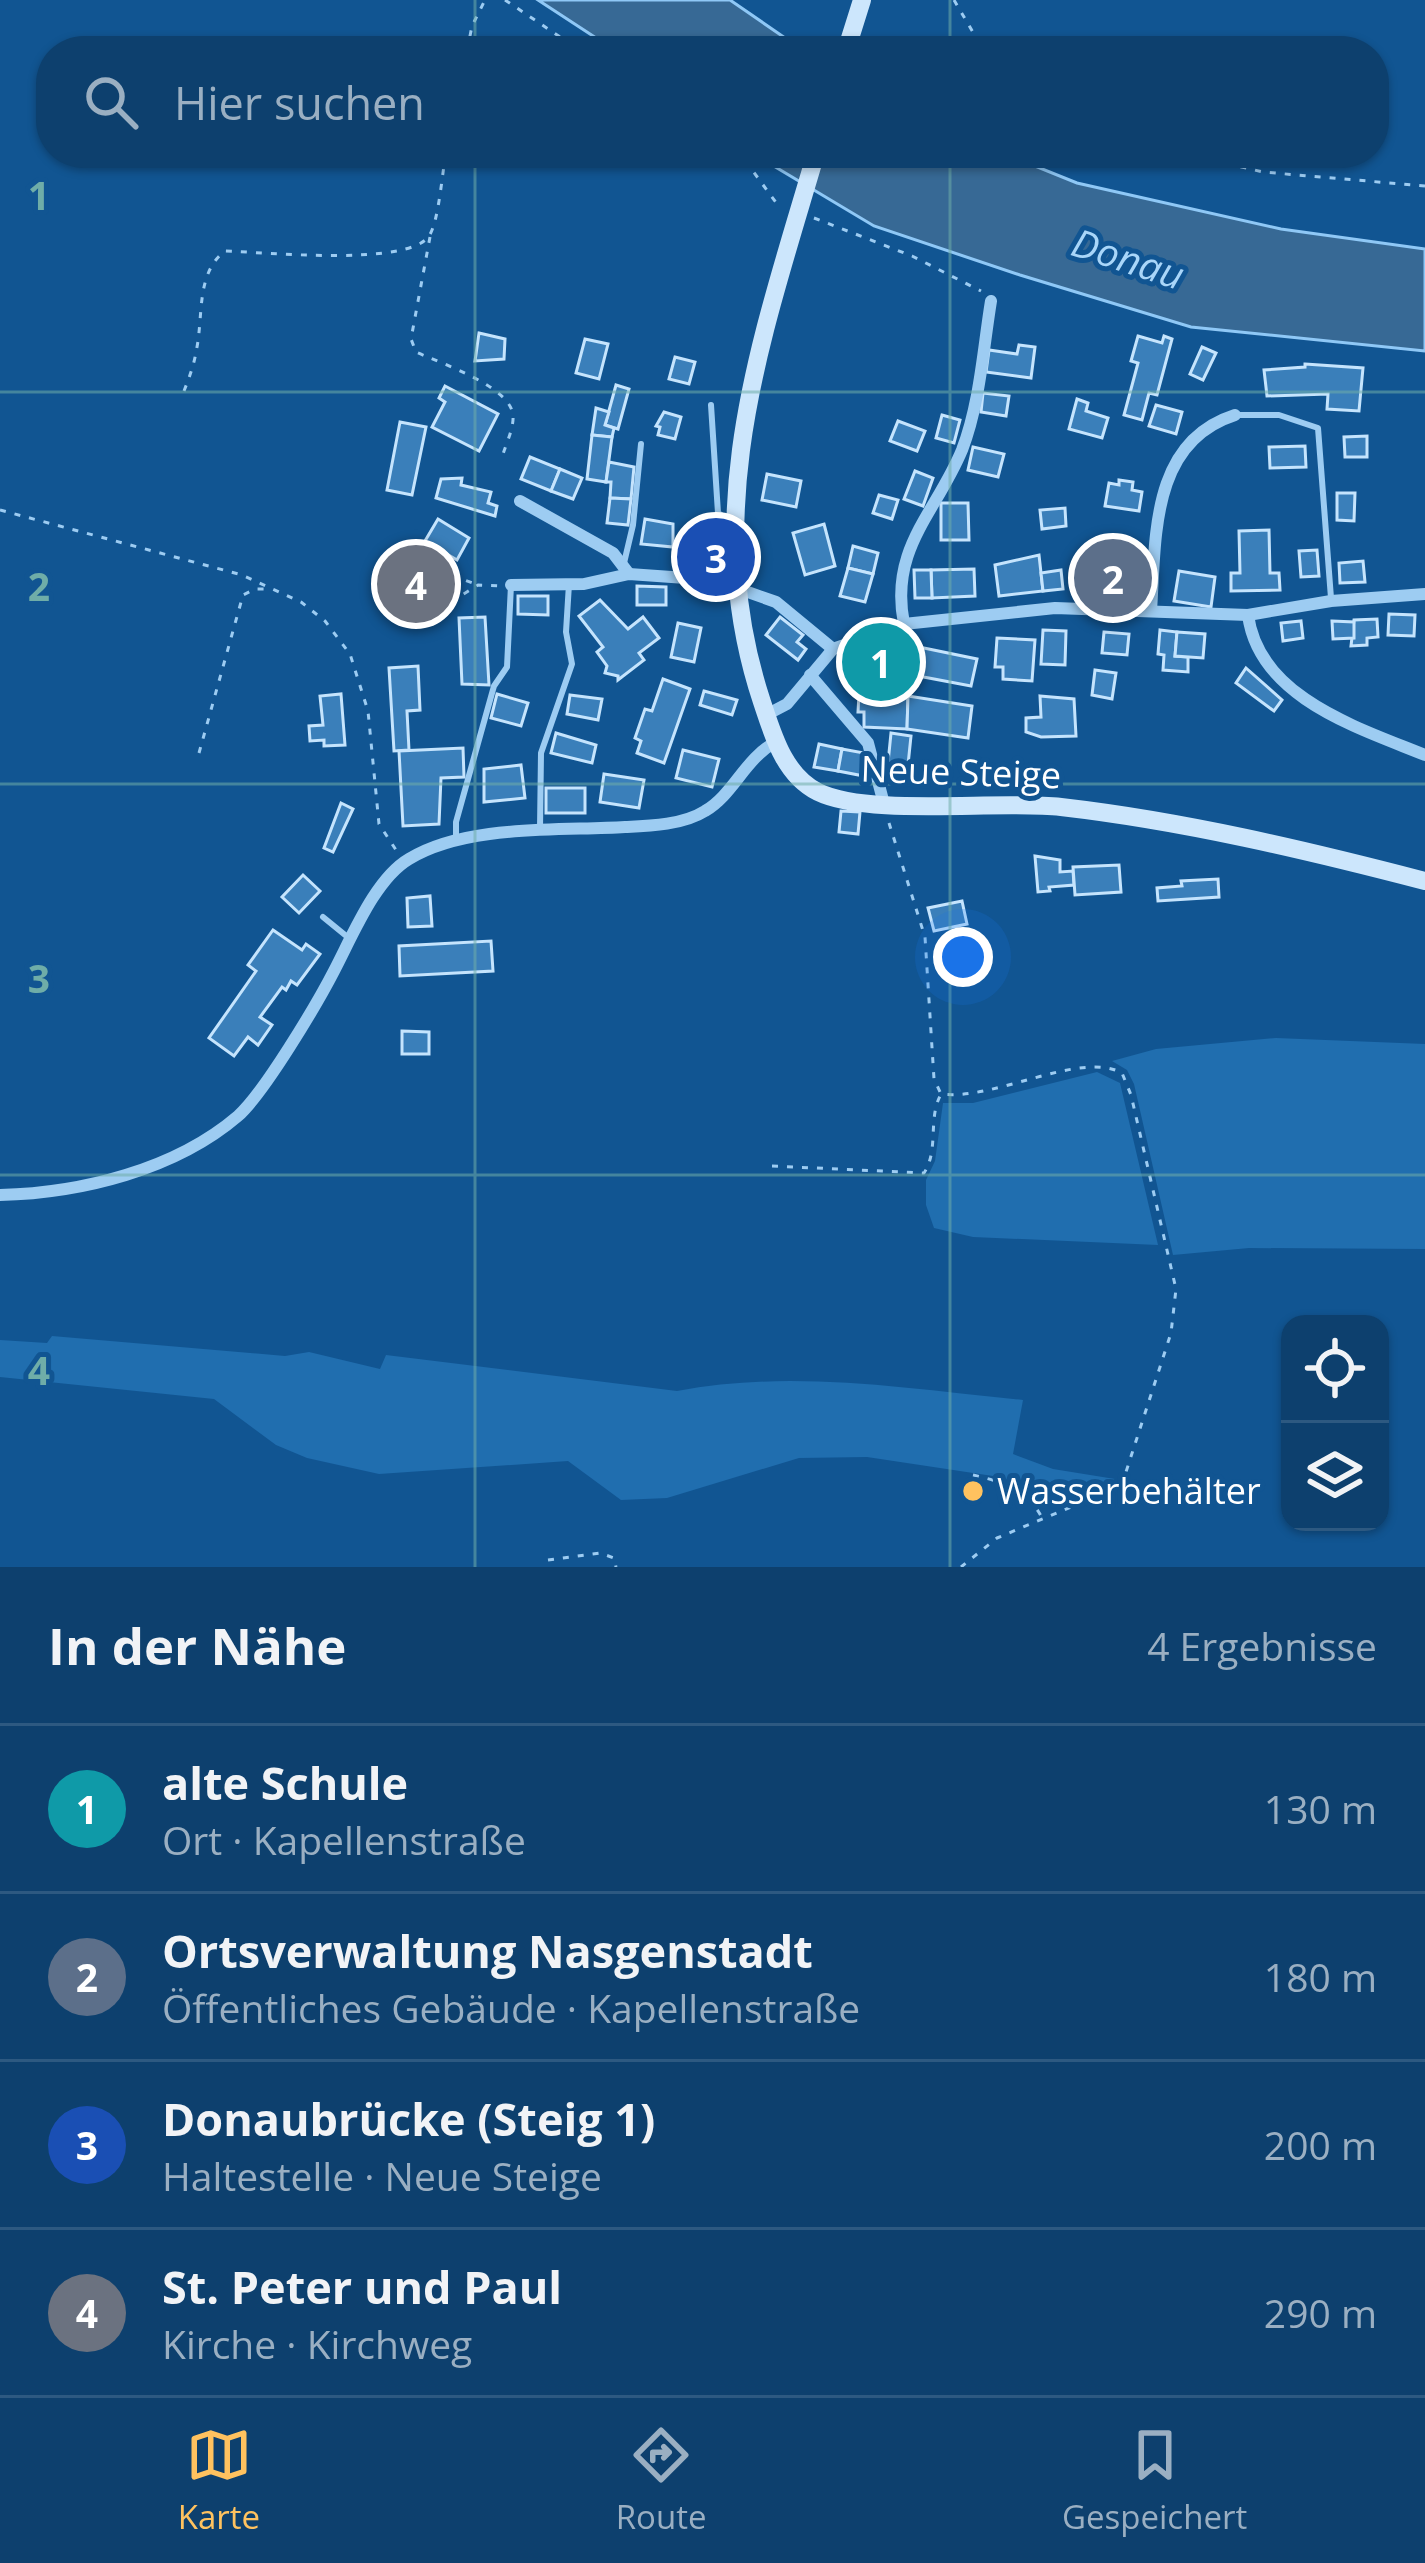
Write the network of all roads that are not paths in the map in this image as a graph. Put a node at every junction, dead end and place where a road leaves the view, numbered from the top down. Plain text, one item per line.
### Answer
1 (862, 0) edge
2 (851, 36) edge
3 (814, 168) edge
4 (991, 301) road end
5 (711, 405) dead end
6 (1235, 415) joint
7 (641, 444) dead end
8 (520, 501) dead end
9 (735, 524) junction
10 (627, 568) junction
11 (568, 584) junction
12 (505, 586) joint
13 (738, 587) junction
14 (1425, 594) edge
15 (1331, 602) junction
16 (1151, 610) junction
17 (1248, 615) junction
18 (904, 624) junction
19 (833, 649) junction
20 (810, 675) junction
21 (766, 715) junction
22 (776, 742) junction
23 (1425, 754) edge
24 (884, 804) junction
25 (540, 832) junction
26 (457, 840) junction
27 (1425, 881) edge
28 (323, 917) dead end
29 (350, 938) junction
30 (0, 1195) edge

1 - 2 main road
3 - 9 main road, Neue Steige
4 - 18 street
5 - 9 lane
6 - 15 lane
6 - 16 street
7 - 10 lane
8 - 10 street
9 - 13 main road, Neue Steige
10 - 11 street
10 - 13 street
11 - 12 street
11 - 25 lane
12 - 26 lane
13 - 19 street
13 - 21 main road, Neue Steige
14 - 15 street
15 - 17 street
16 - 17 street
16 - 18 street
17 - 23 street
18 - 19 street
19 - 20 street
20 - 21 street
20 - 24 street
21 - 22 main road, Neue Steige
22 - 24 main road, Neue Steige
22 - 25 street
24 - 27 main road, Neue Steige
25 - 26 street
26 - 29 street
28 - 29 lane
29 - 30 street

